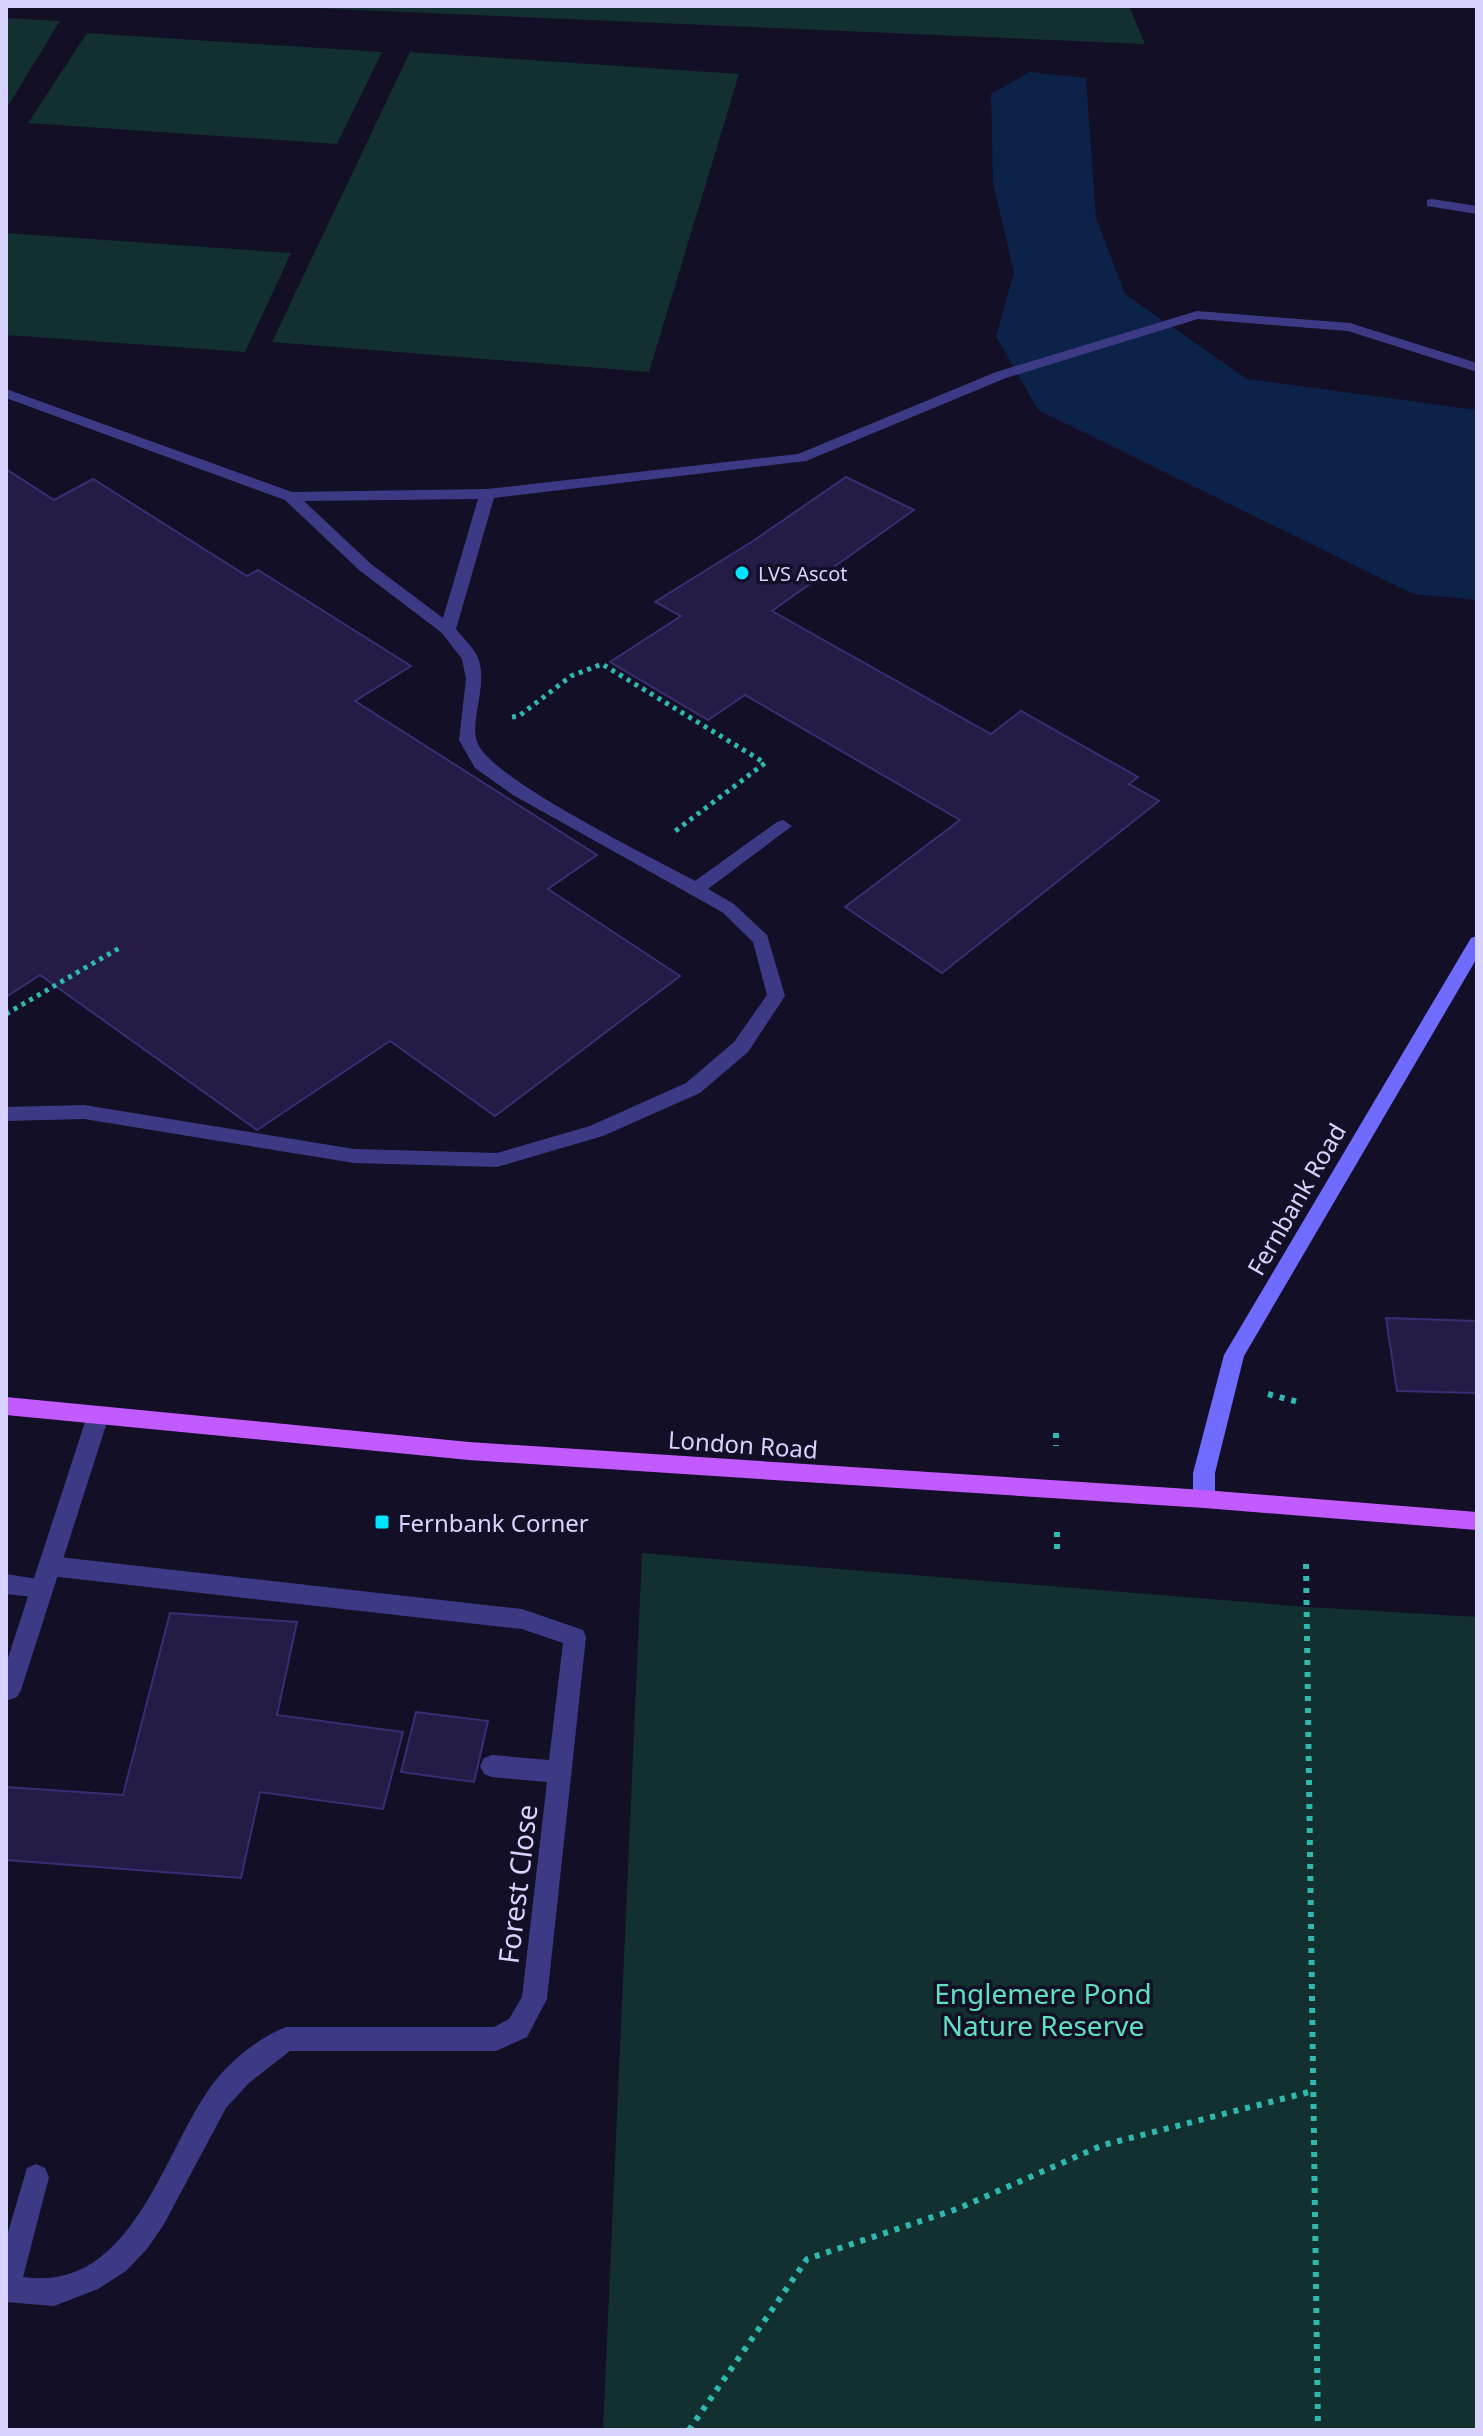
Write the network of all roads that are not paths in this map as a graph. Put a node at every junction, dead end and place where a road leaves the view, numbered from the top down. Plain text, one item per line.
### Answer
1 (1432, 203) dead end
2 (1477, 210) edge
3 (1477, 368) edge
4 (6, 393) edge
5 (487, 494) junction
6 (290, 497) junction
7 (448, 629) junction
8 (783, 826) dead end
9 (695, 890) junction
10 (1477, 942) edge
11 (6, 1114) edge
12 (6, 1406) edge
13 (98, 1416) junction
14 (1204, 1499) junction
15 (1477, 1521) edge
16 (46, 1577) junction
17 (6, 1584) edge
18 (9, 1690) dead end
19 (492, 1766) dead end
20 (560, 1772) junction
21 (36, 2177) dead end
22 (6, 2288) edge

1 - 2 street
3 - 5 street
4 - 6 street
5 - 6 street
5 - 7 street
6 - 7 street
7 - 9 street
8 - 9 street
9 - 11 street
10 - 14 street, Fernbank Road
12 - 13 main road, London Road
13 - 14 main road, London Road
13 - 16 street
14 - 15 main road, London Road
16 - 17 street
16 - 18 street
16 - 20 street, Forest Close
19 - 20 street
20 - 22 street, Forest Close
21 - 22 street

